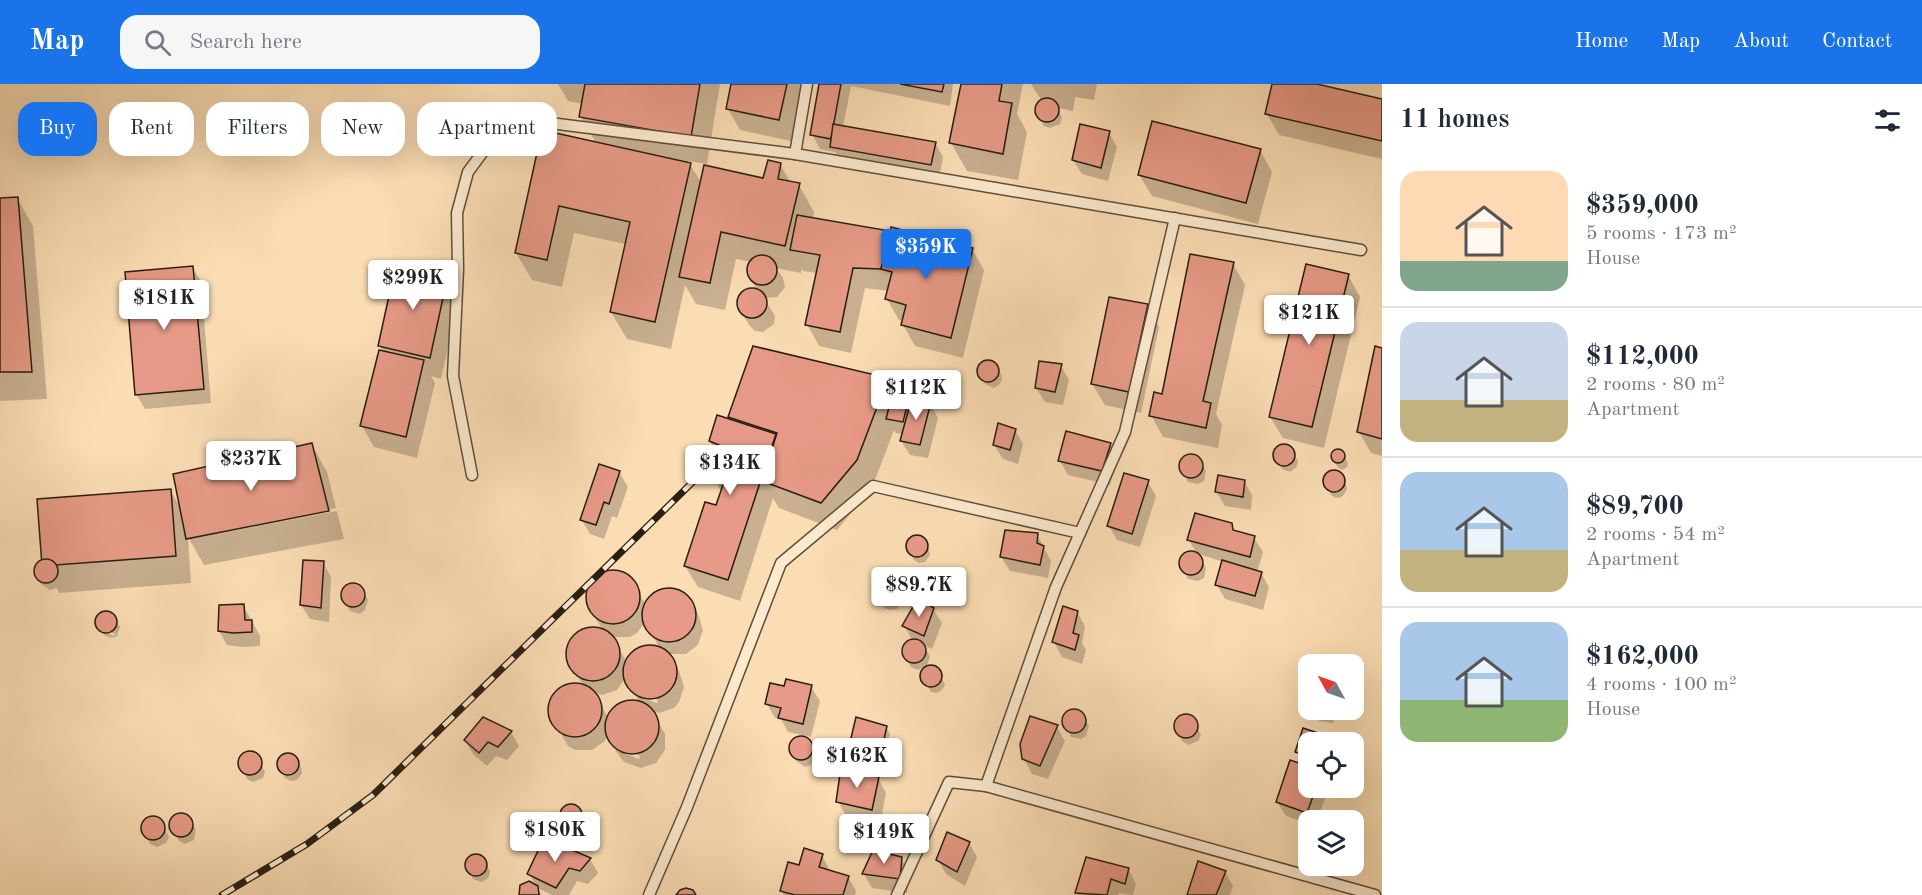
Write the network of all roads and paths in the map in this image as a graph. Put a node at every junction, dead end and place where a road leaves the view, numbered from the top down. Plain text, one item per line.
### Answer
1 (807, 84) edge
2 (795, 154) junction
3 (1175, 218) junction
4 (1361, 250) dead end
5 (472, 475) dead end
6 (1080, 533) junction
7 (986, 786) junction
8 (649, 895) edge
9 (897, 895) edge
10 (1375, 895) edge

1 - 2 lane
2 - 3 lane
2 - 5 lane
3 - 4 lane
3 - 6 lane
6 - 7 lane
6 - 8 lane
7 - 9 lane
7 - 10 lane

